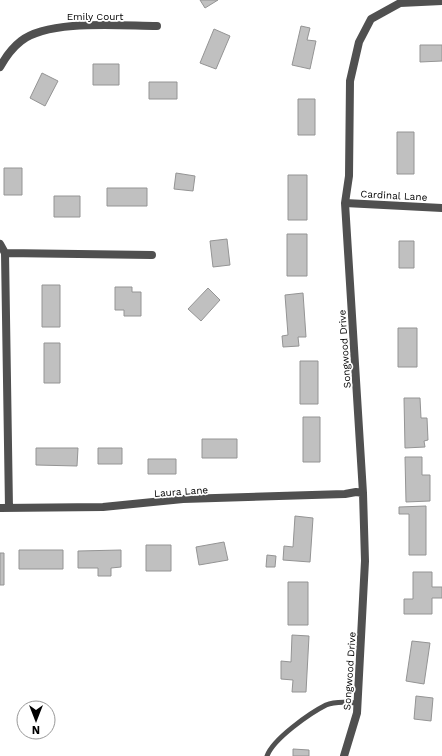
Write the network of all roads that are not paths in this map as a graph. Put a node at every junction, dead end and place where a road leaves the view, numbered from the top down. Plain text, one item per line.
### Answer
1 (442, 1) edge
2 (157, 26) dead end
3 (0, 68) edge
4 (345, 203) junction
5 (442, 208) edge
6 (0, 244) edge
7 (5, 253) junction
8 (152, 255) dead end
9 (363, 493) junction
10 (0, 508) edge
11 (10, 508) junction
12 (357, 703) junction
13 (266, 756) edge
14 (344, 756) edge

1 - 4 street, Songwood Drive
2 - 3 street, Emily Court
4 - 5 street, Cardinal Lane
4 - 9 street, Songwood Drive
6 - 7 street
7 - 8 street
7 - 11 street
9 - 11 street, Laura Lane
9 - 12 street, Songwood Drive
10 - 11 street, Laura Lane
12 - 13 lane
12 - 14 street, Songwood Drive

